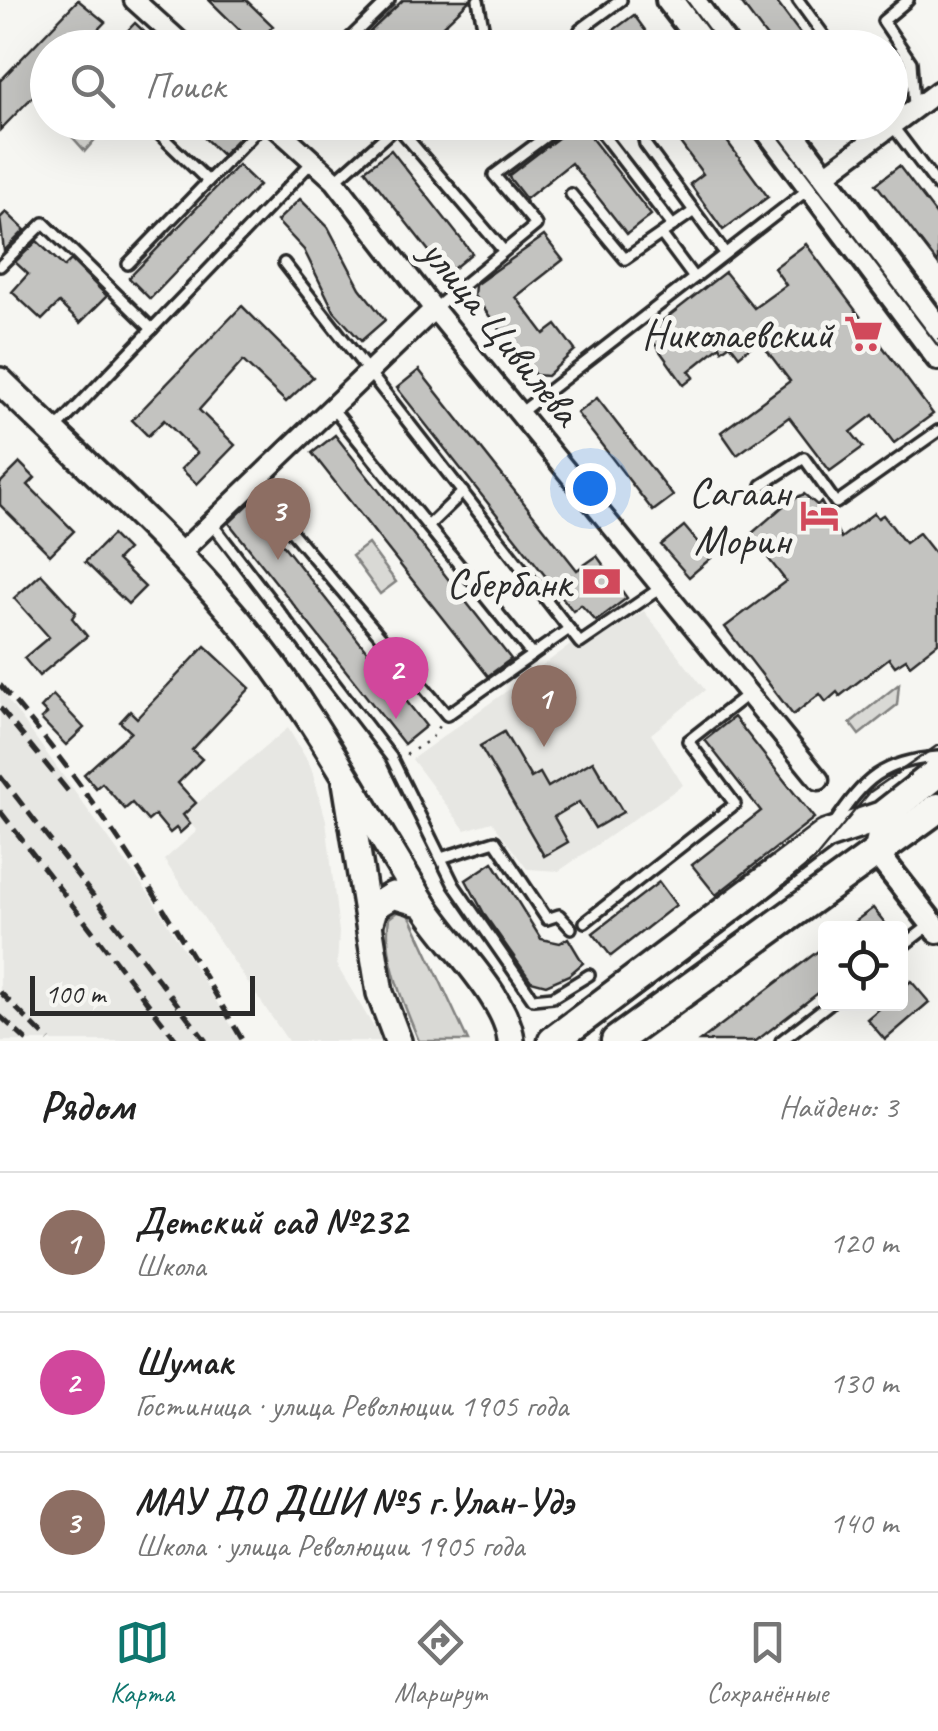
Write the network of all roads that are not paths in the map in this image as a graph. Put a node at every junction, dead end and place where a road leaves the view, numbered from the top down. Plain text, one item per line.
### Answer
1 (135, 0) edge
2 (388, 0) edge
3 (478, 0) edge
4 (620, 0) edge
5 (668, 0) edge
6 (692, 0) edge
7 (798, 0) edge
8 (908, 0) edge
9 (168, 30) edge
10 (358, 30) edge
11 (484, 30) edge
12 (580, 30) edge
13 (691, 30) edge
14 (714, 30) edge
15 (820, 30) edge
16 (890, 30) edge
17 (908, 58) edge
18 (938, 91) edge
19 (914, 109) junction
20 (908, 113) edge
21 (165, 140) edge
22 (249, 140) edge
23 (288, 140) edge
24 (381, 140) edge
25 (412, 140) edge
26 (540, 140) edge
27 (607, 140) edge
28 (644, 140) edge
29 (778, 140) edge
30 (794, 140) edge
31 (871, 140) edge
32 (904, 140) edge
33 (312, 161) junction
34 (208, 181) junction
35 (335, 181) junction
36 (817, 182) junction
37 (938, 186) edge
38 (571, 194) dead end
39 (694, 212) junction
40 (674, 226) junction
41 (662, 234) junction
42 (503, 250) junction
43 (725, 253) junction
44 (284, 263) dead end
45 (128, 264) dead end
46 (0, 266) edge
47 (694, 278) junction
48 (434, 309) junction
49 (938, 326) edge
50 (152, 329) junction
51 (938, 358) edge
52 (369, 370) junction
53 (0, 381) edge
54 (332, 407) junction
55 (520, 413) junction
56 (938, 431) edge
57 (53, 433) junction
58 (251, 484) junction
59 (762, 485) dead end
60 (463, 492) junction
61 (210, 522) junction
62 (428, 526) junction
63 (178, 555) junction
64 (662, 586) junction
65 (569, 629) junction
66 (532, 654) junction
67 (749, 693) junction
68 (938, 757) edge
69 (343, 766) junction
70 (938, 772) edge
71 (819, 780) dead end
72 (938, 808) edge
73 (882, 816) junction
74 (826, 835) junction
75 (876, 852) junction
76 (441, 858) junction
77 (423, 904) junction
78 (370, 922) junction
79 (585, 922) dead end
80 (572, 928) dead end
81 (935, 928) edge
82 (908, 943) edge
83 (589, 975) dead end
84 (820, 1011) edge
85 (398, 1041) edge
86 (511, 1041) edge
87 (553, 1041) edge
88 (616, 1041) edge
89 (780, 1041) edge

1 - 9 street
2 - 10 lane
3 - 11 lane
4 - 12 lane
5 - 13 street
6 - 14 street
7 - 15 lane
8 - 16 lane
17 - 19 lane
18 - 19 street
19 - 20 street
21 - 34 lane
22 - 34 lane
23 - 33 street, улица Цивилева
24 - 35 lane
25 - 42 lane
26 - 42 lane
27 - 40 lane
28 - 39 lane
29 - 36 street
30 - 36 street
31 - 36 street
32 - 37 lane
33 - 35 street, улица Цивилева
33 - 50 lane
34 - 45 lane
35 - 48 street, улица Цивилева
36 - 43 lane
36 - 49 street
36 - 51 street
38 - 41 lane
39 - 40 lane
39 - 43 lane
40 - 41 lane
41 - 47 lane
42 - 48 lane
43 - 47 lane
44 - 52 lane
46 - 50 lane
47 - 55 lane
48 - 52 street
48 - 55 street, улица Цивилева
50 - 57 lane
52 - 54 street
52 - 60 lane
53 - 57 main road
54 - 58 street
54 - 62 lane
55 - 64 street, улица Цивилева
56 - 59 lane
57 - 63 main road
58 - 61 street
58 - 66 lane
60 - 62 lane
60 - 65 lane
61 - 63 street
61 - 76 lane
62 - 66 lane
63 - 69 main road
64 - 65 lane
64 - 67 street, улица Цивилева
65 - 66 lane
67 - 71 street, улица Цивилева
67 - 79 lane
68 - 74 lane
69 - 77 main road
69 - 78 main road
70 - 73 main road
72 - 75 main road
73 - 74 main road
73 - 75 street
74 - 87 main road
75 - 81 street
75 - 88 main road
76 - 80 lane
76 - 83 lane
77 - 78 main road
77 - 86 main road
78 - 85 main road
81 - 82 lane
84 - 89 lane

